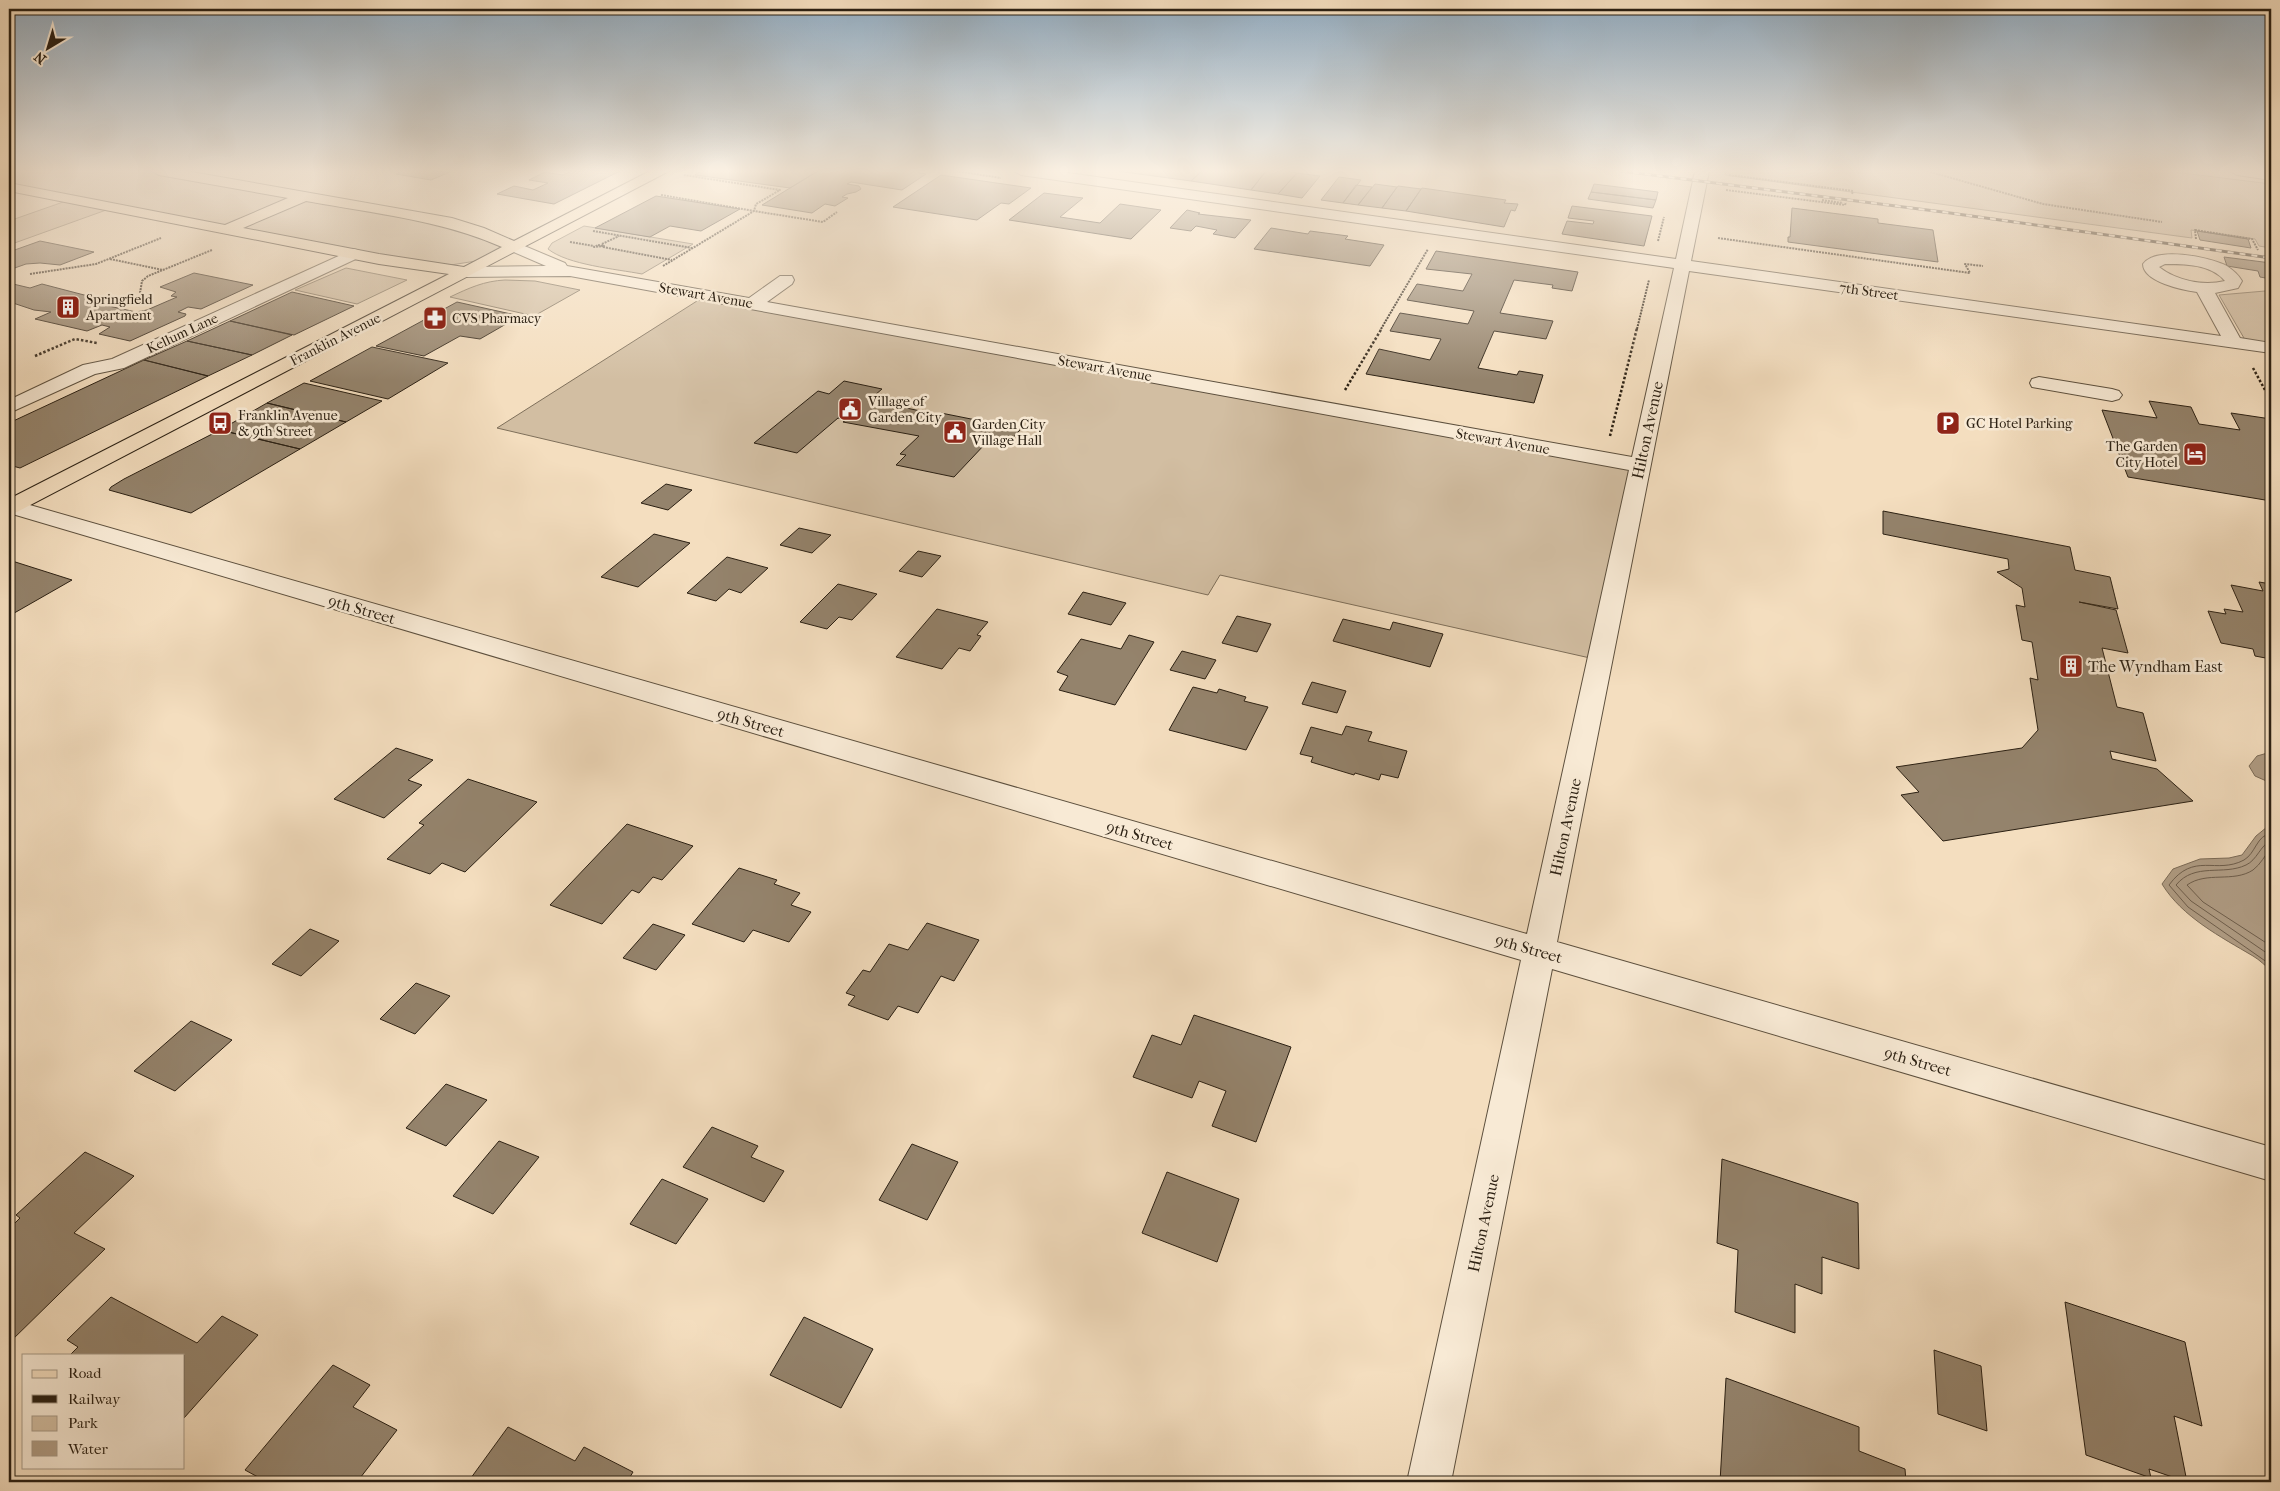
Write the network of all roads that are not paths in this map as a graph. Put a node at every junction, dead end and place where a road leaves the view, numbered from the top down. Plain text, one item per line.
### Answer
1 (286, 241) edge
2 (500, 241) edge
3 (528, 241) edge
4 (1508, 241) edge
5 (1691, 241) edge
6 (515, 247) junction
7 (354, 254) junction
8 (1682, 265) junction
9 (570, 271) junction
10 (467, 272) junction
11 (786, 280) dead end
12 (2202, 287) dead end
13 (752, 304) junction
14 (2234, 343) junction
15 (2271, 348) edge
16 (2039, 383) dead end
17 (2112, 394) dead end
18 (9, 407) edge
19 (1639, 465) junction
20 (9, 507) edge
21 (1539, 951) junction
22 (2271, 1164) edge
23 (1428, 1482) edge

1 - 7 main road, Stewart Avenue
2 - 6 main road, Stewart Avenue
3 - 6 main road, Franklin Avenue
4 - 8 street, 7th Street
5 - 8 street, Hilton Avenue
6 - 9 street, Stewart Avenue
6 - 10 main road, Franklin Avenue
7 - 10 main road, Stewart Avenue
7 - 18 street, Kellum Lane
8 - 14 street, 7th Street
8 - 19 street, Hilton Avenue
9 - 10 street, Stewart Avenue
9 - 13 street, Stewart Avenue
10 - 20 main road, Franklin Avenue
11 - 13 street
12 - 14 street
13 - 19 street, Stewart Avenue
14 - 15 street, 7th Street
16 - 17 street
19 - 21 street, Hilton Avenue
20 - 21 street, 9th Street
21 - 22 street, 9th Street
21 - 23 street, Hilton Avenue

